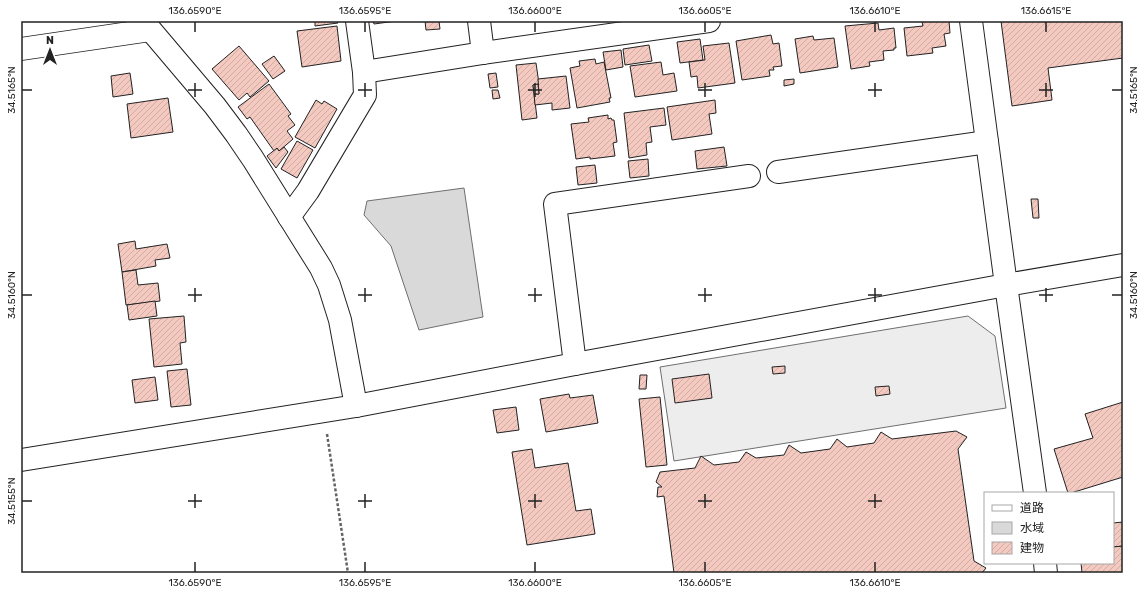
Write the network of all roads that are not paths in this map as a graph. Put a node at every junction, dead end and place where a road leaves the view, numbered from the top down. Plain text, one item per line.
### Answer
1 (357, 21) edge
2 (479, 21) edge
3 (709, 21) edge
4 (971, 21) edge
5 (147, 26) edge
6 (602, 28) edge
7 (21, 49) edge
8 (483, 53) junction
9 (364, 72) junction
10 (987, 142) junction
11 (778, 172) dead end
12 (749, 176) dead end
13 (289, 217) junction
14 (1123, 265) edge
15 (1006, 285) junction
16 (575, 364) junction
17 (356, 406) junction
18 (21, 460) edge
19 (1035, 492) edge

1 - 9 street
2 - 8 street
3 - 6 street
4 - 10 street
5 - 7 street
5 - 13 street
6 - 8 street
8 - 9 street
9 - 13 street
10 - 11 street
10 - 15 street
12 - 16 street
13 - 17 street
14 - 15 street
15 - 16 street
15 - 19 street
16 - 17 street
17 - 18 street

